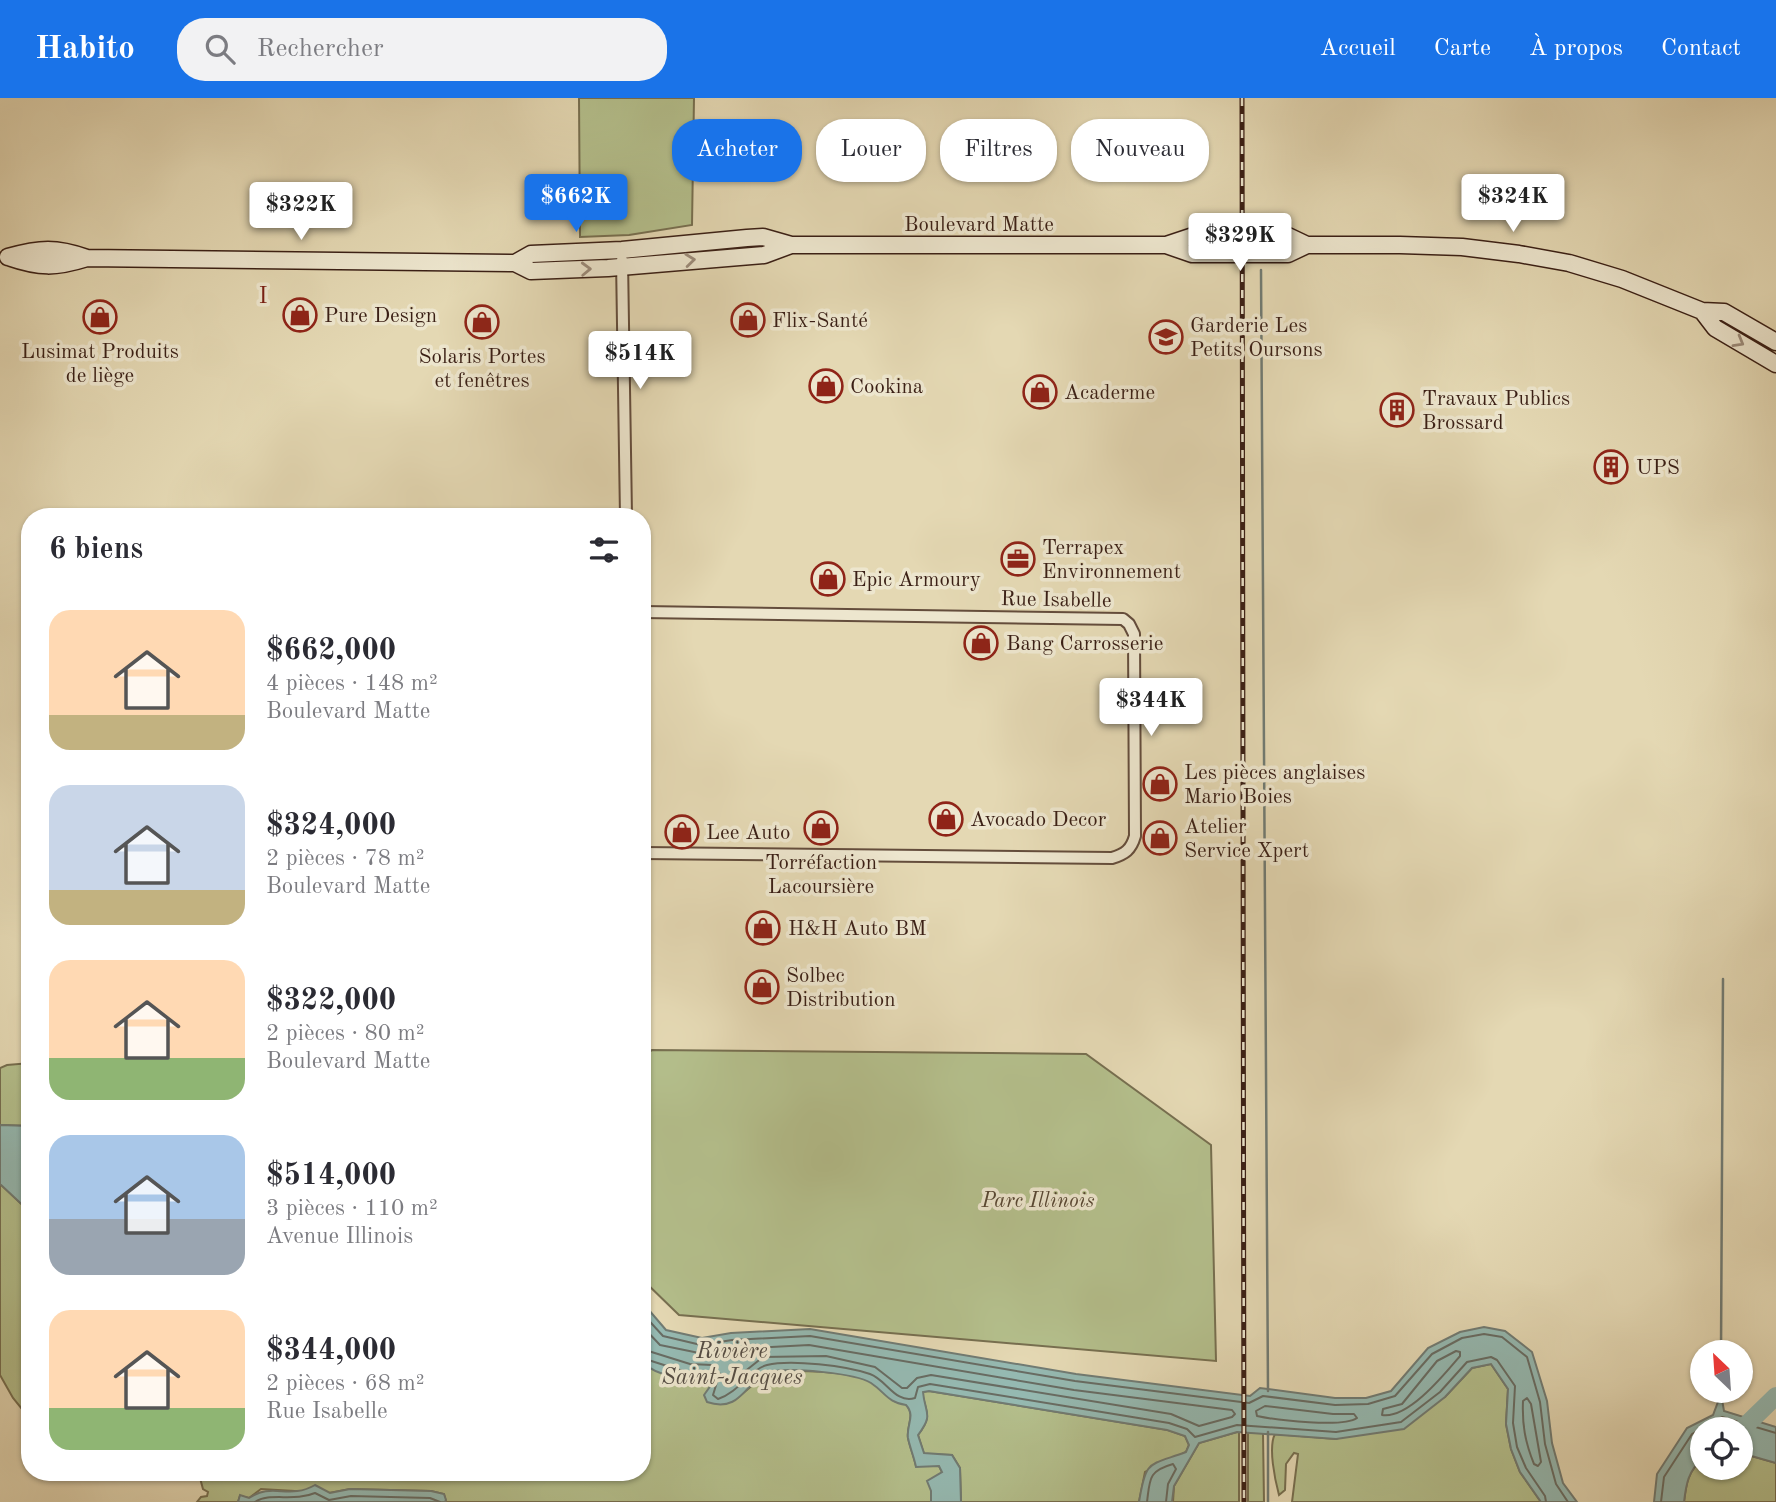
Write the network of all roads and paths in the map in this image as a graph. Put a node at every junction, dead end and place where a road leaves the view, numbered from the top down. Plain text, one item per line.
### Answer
1 (791, 245) junction
2 (622, 250) junction
3 (4, 257) edge
4 (515, 263) junction
5 (622, 267) junction
6 (1702, 312) junction
7 (1776, 342) edge
8 (1776, 364) edge
9 (626, 508) edge
10 (651, 612) edge
11 (651, 853) edge

1 - 2 main road, Boulevard Matte
5 -> 1 main road, Boulevard Matte
1 - 6 main road, Boulevard Matte
2 - 4 main road, Boulevard Matte
2 - 5 street
3 - 4 main road, Boulevard Matte
4 -> 5 main road, Boulevard Matte
5 - 9 street
6 - 7 main road, Boulevard Matte
6 -> 8 main road, Boulevard Matte
10 - 11 street, Rue Isabelle

